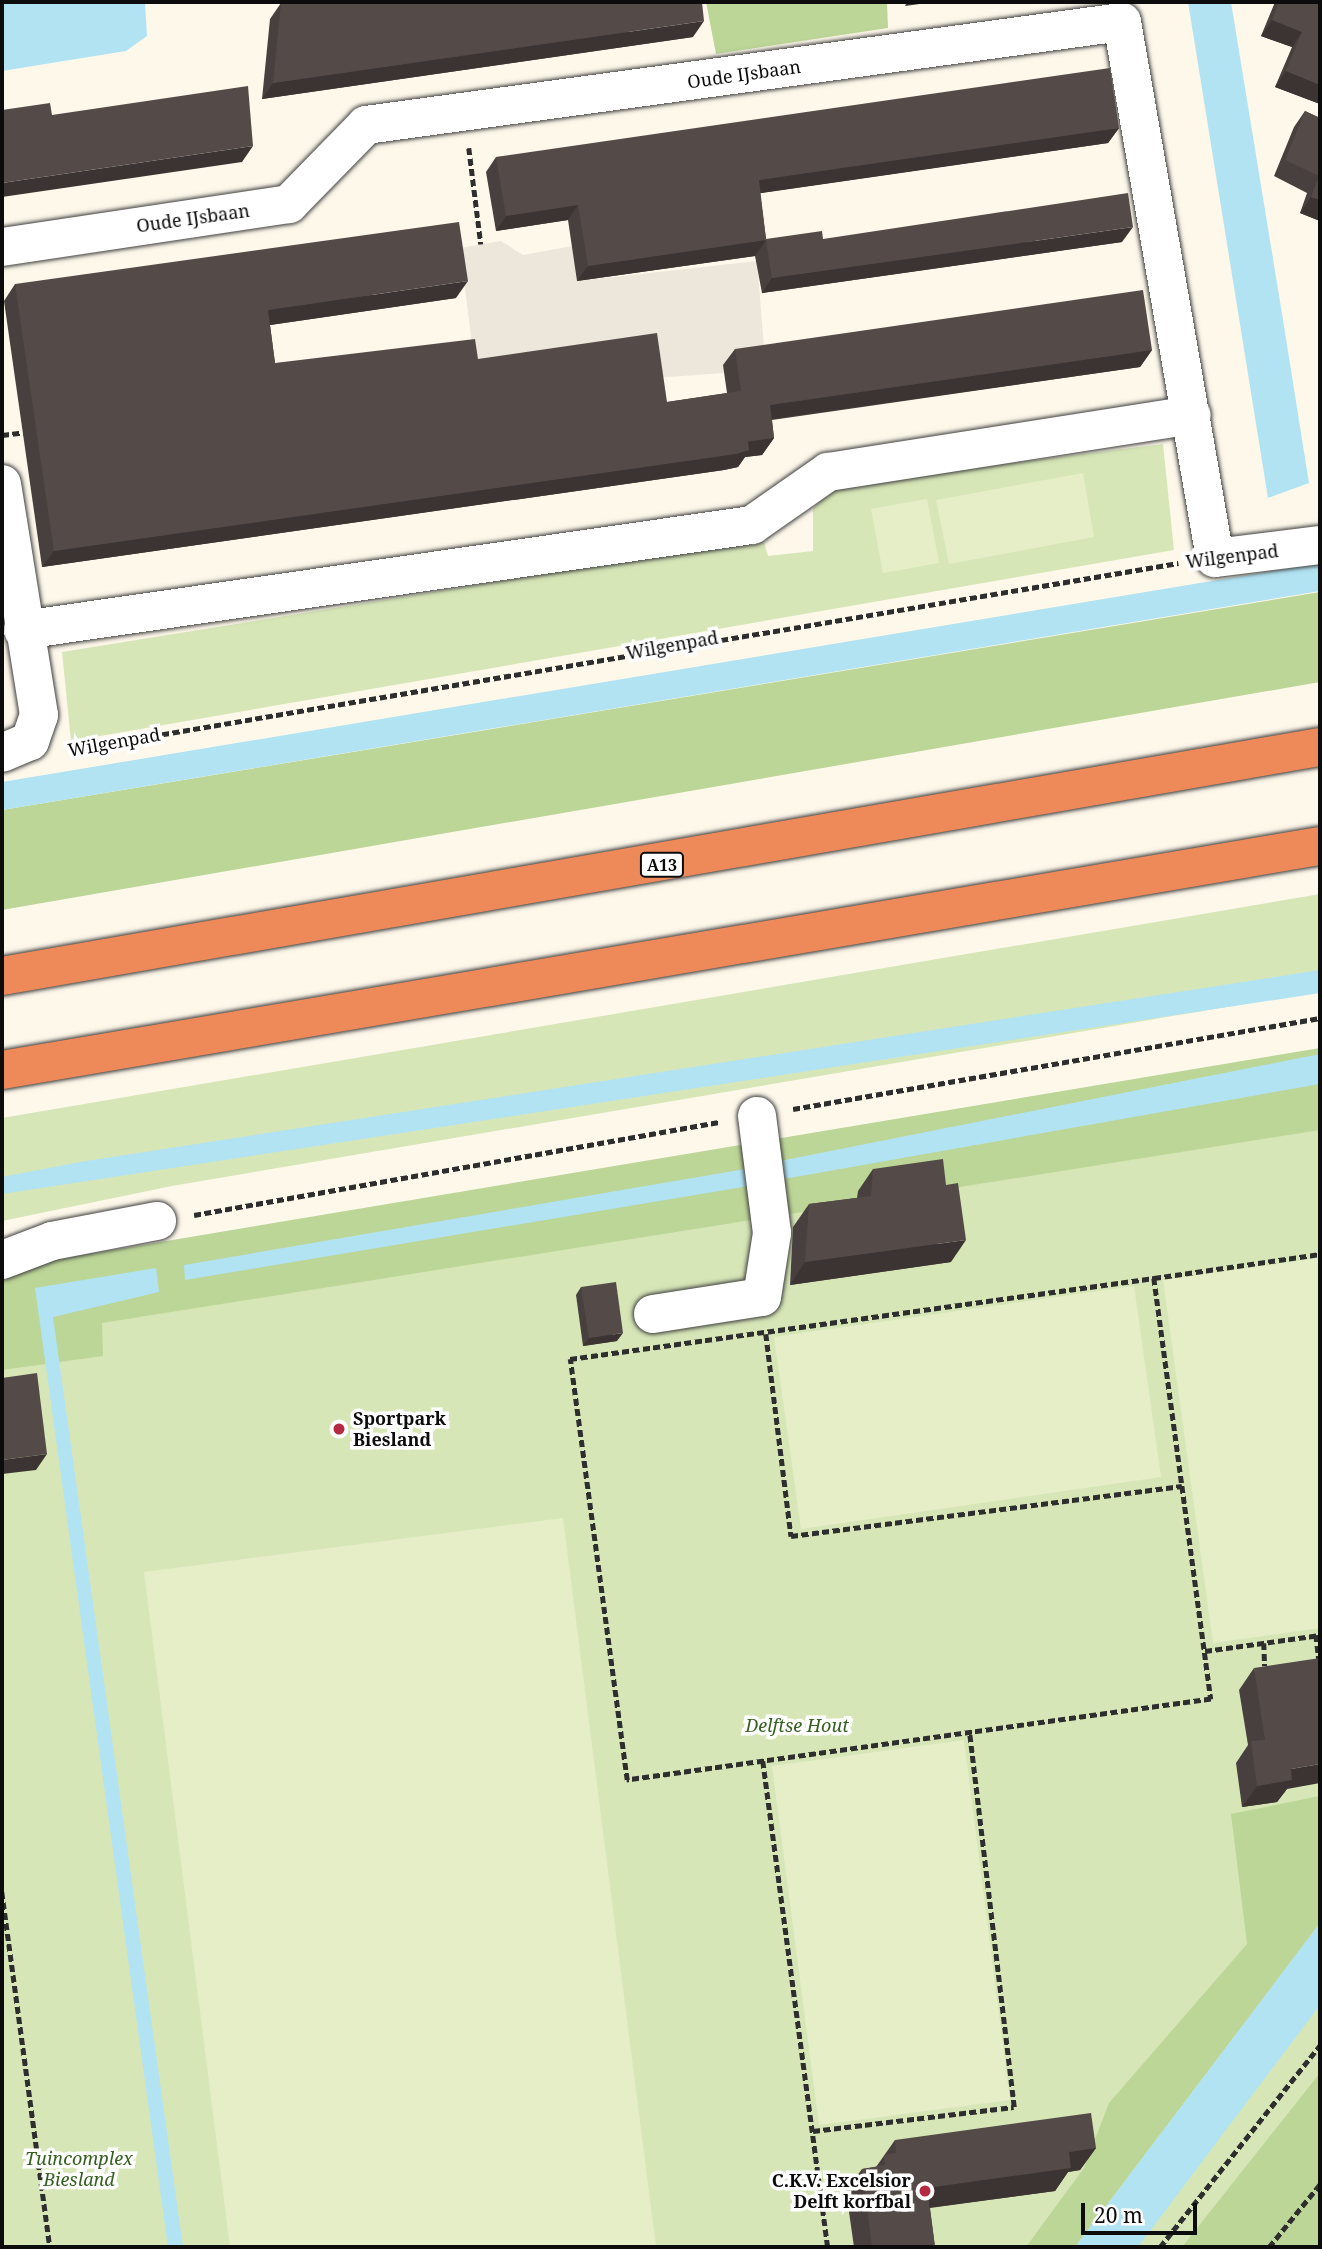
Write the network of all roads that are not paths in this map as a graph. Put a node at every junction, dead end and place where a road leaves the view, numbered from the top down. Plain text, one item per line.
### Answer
1 (2, 247) edge
2 (1192, 415) junction
3 (2, 484) edge
4 (1320, 545) edge
5 (1215, 558) joint
6 (23, 630) junction
7 (16, 747) edge
8 (1320, 747) edge
9 (1320, 846) edge
10 (2, 976) edge
11 (2, 1070) edge
12 (757, 1116) dead end
13 (158, 1221) dead end
14 (2, 1260) edge
15 (653, 1314) dead end

1 - 2 street, Oude IJsbaan
2 - 5 street, Oude IJsbaan
2 - 6 street
3 - 6 street
4 - 5 street, Wilgenpad
6 - 7 street
8 - 10 highway, A13
9 - 11 highway
12 - 15 street
13 - 14 street

